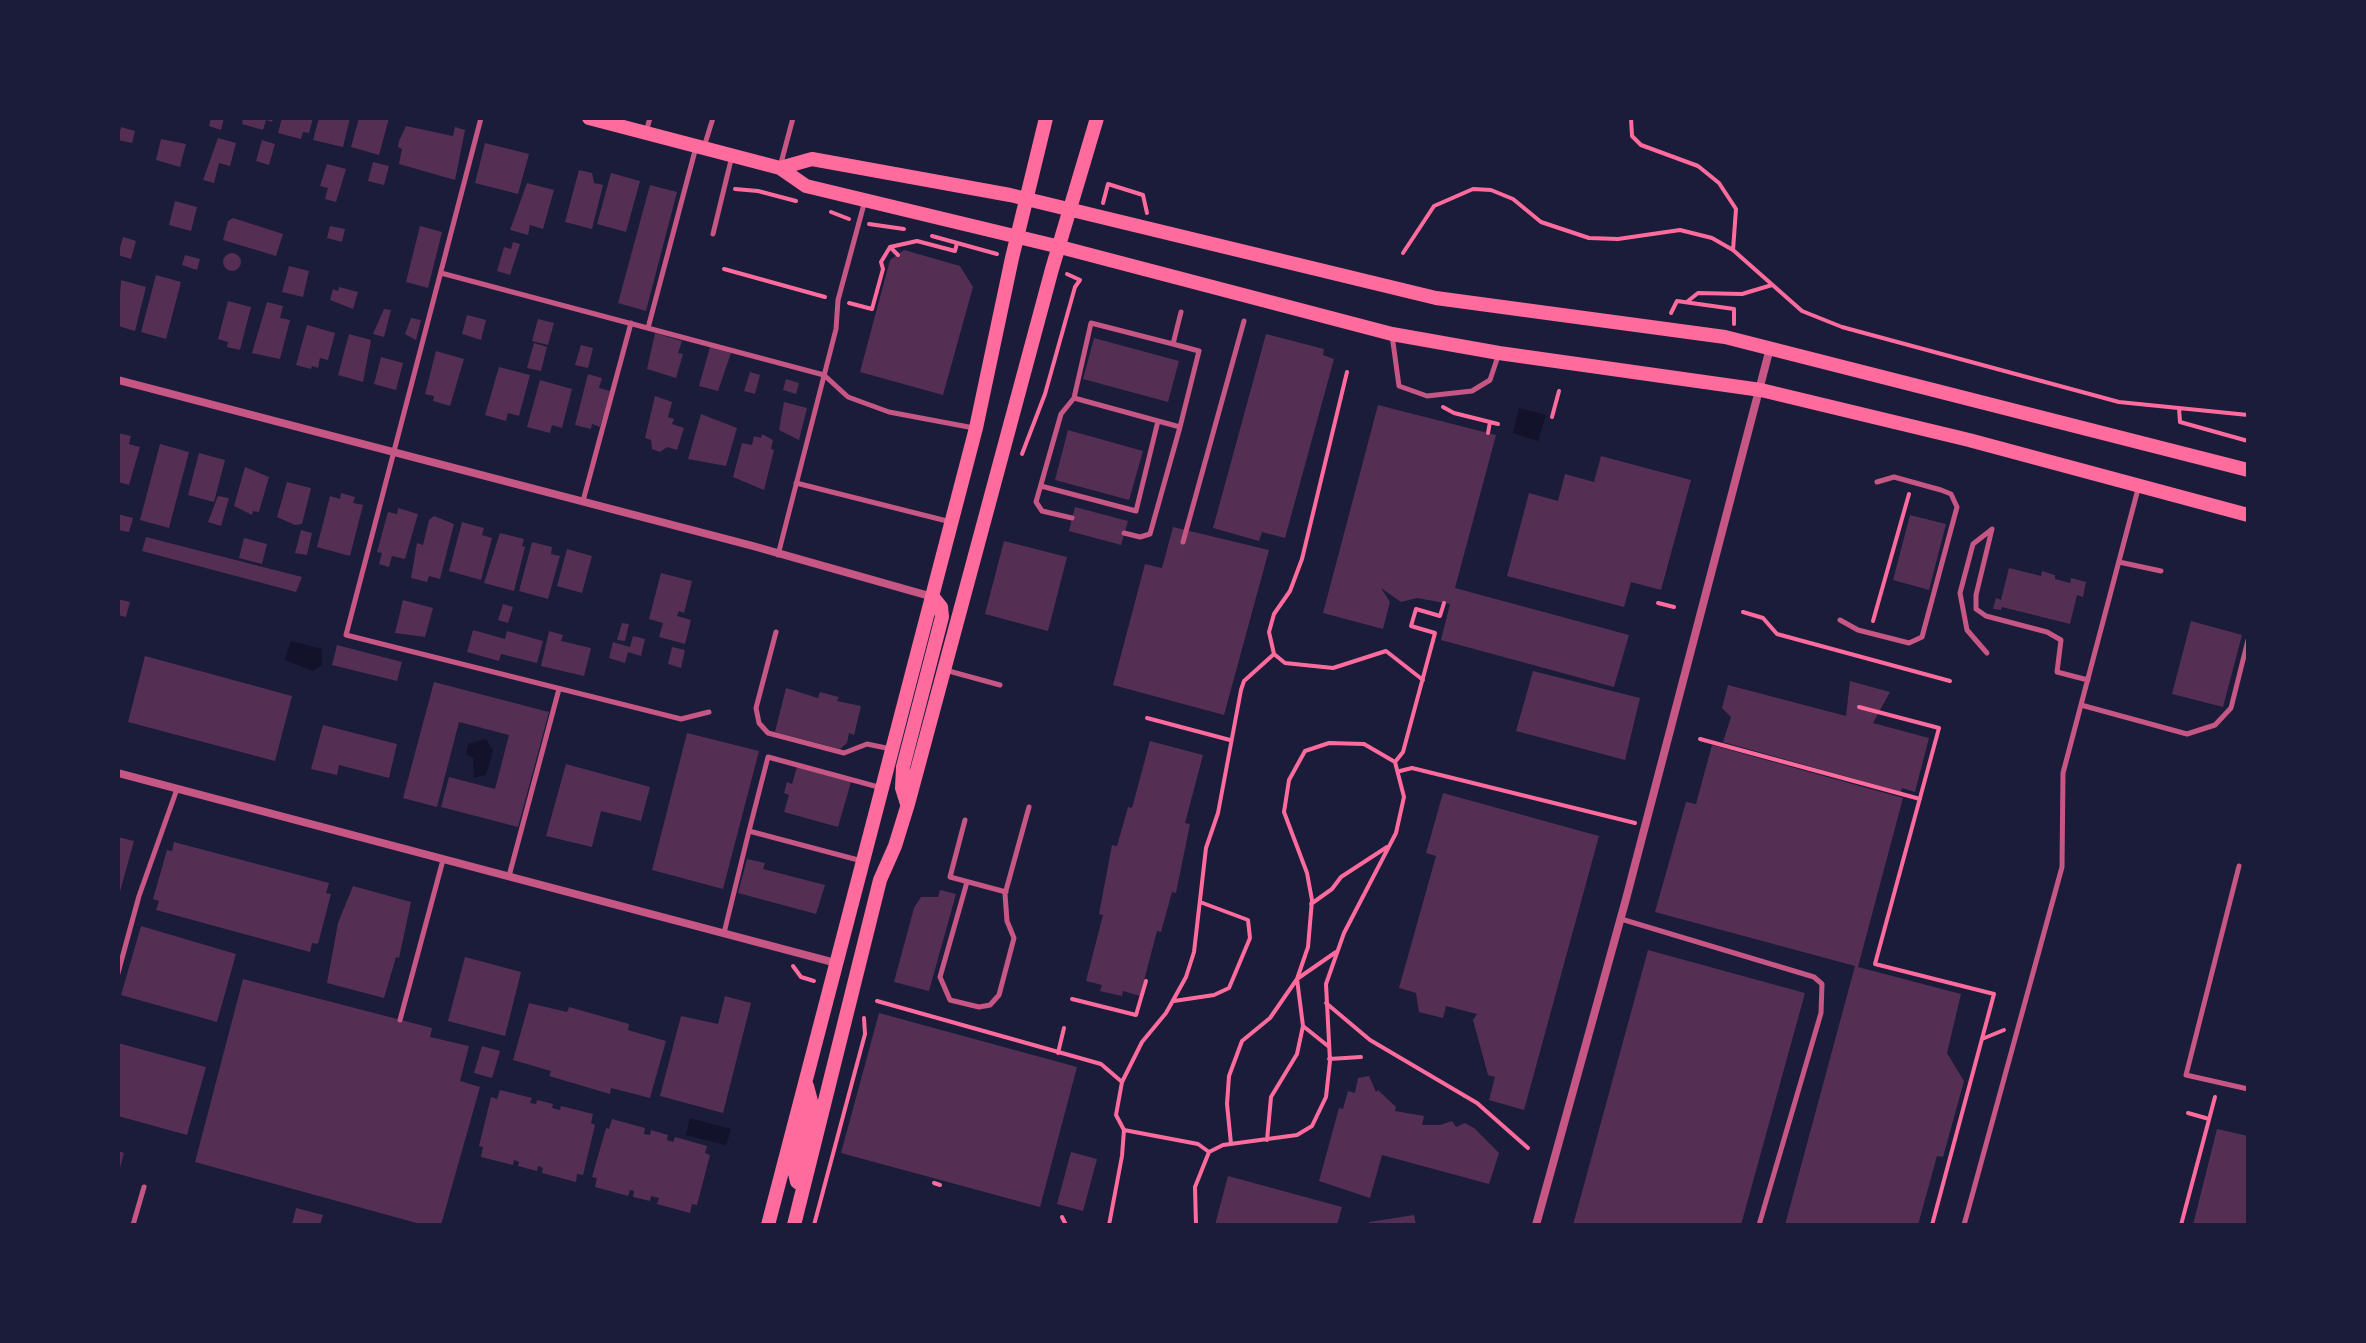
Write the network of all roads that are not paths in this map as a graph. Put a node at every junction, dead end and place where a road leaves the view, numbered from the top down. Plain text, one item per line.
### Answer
1 (481, 118) edge
2 (650, 118) edge
3 (713, 118) edge
4 (793, 118) edge
5 (1046, 118) edge
6 (1097, 118) edge
7 (596, 119) edge
8 (646, 133) junction
9 (700, 147) junction
10 (732, 155) junction
11 (780, 168) junction
12 (1026, 198) junction
13 (865, 199) junction
14 (1072, 207) junction
15 (713, 234) dead end
16 (1017, 237) junction
17 (1060, 247) junction
18 (441, 273) junction
19 (1181, 312) dead end
20 (1244, 321) dead end
21 (631, 323) junction
22 (648, 328) junction
23 (1392, 334) junction
24 (1173, 344) junction
25 (1770, 348) junction
26 (1499, 353) junction
27 (824, 375) junction
28 (118, 381) edge
29 (1761, 390) junction
30 (1074, 398) junction
31 (1159, 421) junction
32 (1180, 427) junction
33 (976, 428) junction
34 (394, 452) junction
35 (2248, 470) edge
36 (1877, 482) dead end
37 (796, 483) junction
38 (1041, 486) junction
39 (2138, 487) junction
40 (583, 502) junction
41 (2248, 515) edge
42 (1072, 518) dead end
43 (952, 523) junction
44 (1124, 533) dead end
45 (1183, 542) dead end
46 (777, 556) junction
47 (2119, 562) junction
48 (2161, 571) dead end
49 (933, 597) junction
50 (1840, 620) dead end
51 (776, 632) dead end
52 (2248, 640) edge
53 (1987, 653) dead end
54 (944, 670) junction
55 (2088, 680) junction
56 (1000, 685) dead end
57 (559, 689) junction
58 (2081, 705) junction
59 (709, 712) dead end
60 (893, 750) junction
61 (118, 773) edge
62 (178, 788) junction
63 (883, 788) junction
64 (908, 804) junction
65 (1029, 807) dead end
66 (965, 820) dead end
67 (749, 831) junction
68 (444, 859) junction
69 (863, 861) junction
70 (2239, 866) dead end
71 (509, 876) junction
72 (967, 882) junction
73 (1006, 892) junction
74 (1620, 918) junction
75 (724, 933) junction
76 (836, 963) junction
77 (118, 973) edge
78 (400, 1020) dead end
79 (807, 1086) junction
80 (2248, 1089) edge
81 (804, 1185) junction
82 (144, 1187) dead end
83 (133, 1225) edge
84 (768, 1225) edge
85 (794, 1225) edge
86 (1536, 1225) edge
87 (1759, 1225) edge
88 (1964, 1225) edge

1 - 18 lane
2 - 8 lane
3 - 9 lane
4 - 11 lane
5 - 12 main road
6 - 14 main road
7 - 8 main road
8 - 9 main road
9 - 10 main road
9 - 22 lane
10 - 11 main road
10 - 15 lane
11 - 12 main road
11 - 13 main road
12 - 14 main road
12 - 16 main road
13 - 16 main road
13 - 27 lane
14 - 17 main road
14 - 25 main road
16 - 17 main road
16 - 33 main road
17 - 23 main road
17 - 54 main road
18 - 21 lane
18 - 34 lane
19 - 24 lane
20 - 45 lane
21 - 22 lane
21 - 40 lane
22 - 27 lane
23 - 26 main road
23 - 26 lane
24 - 30 lane
24 - 32 lane
25 - 29 street
25 - 35 main road
26 - 29 main road
27 - 33 lane
27 - 37 lane
28 - 34 street
29 - 39 main road
29 - 74 street
30 - 31 lane
30 - 38 lane
31 - 32 lane
31 - 38 lane
32 - 44 lane
33 - 43 main road
34 - 40 street
34 - 57 lane
36 - 50 lane
37 - 43 lane
37 - 46 lane
38 - 42 lane
39 - 41 main road
39 - 47 lane
40 - 46 street
43 - 49 main road
46 - 49 street
47 - 48 lane
47 - 55 lane
49 - 60 main road
49 - 64 main road
51 - 60 lane
52 - 58 lane
53 - 55 lane
54 - 56 lane
54 - 64 main road
55 - 58 lane
57 - 59 lane
57 - 71 lane
58 - 88 lane
60 - 63 main road
61 - 62 street
62 - 68 street
62 - 77 lane
63 - 67 lane
63 - 69 main road
64 - 81 main road
65 - 73 lane
66 - 72 lane
67 - 69 lane
67 - 75 lane
68 - 71 street
68 - 78 lane
69 - 76 main road
70 - 80 lane
71 - 75 street
72 - 73 lane
72 - 73 lane
74 - 86 street
74 - 87 lane
75 - 76 street
76 - 79 main road
79 - 81 main road
79 - 84 main road
81 - 85 main road
82 - 83 lane

